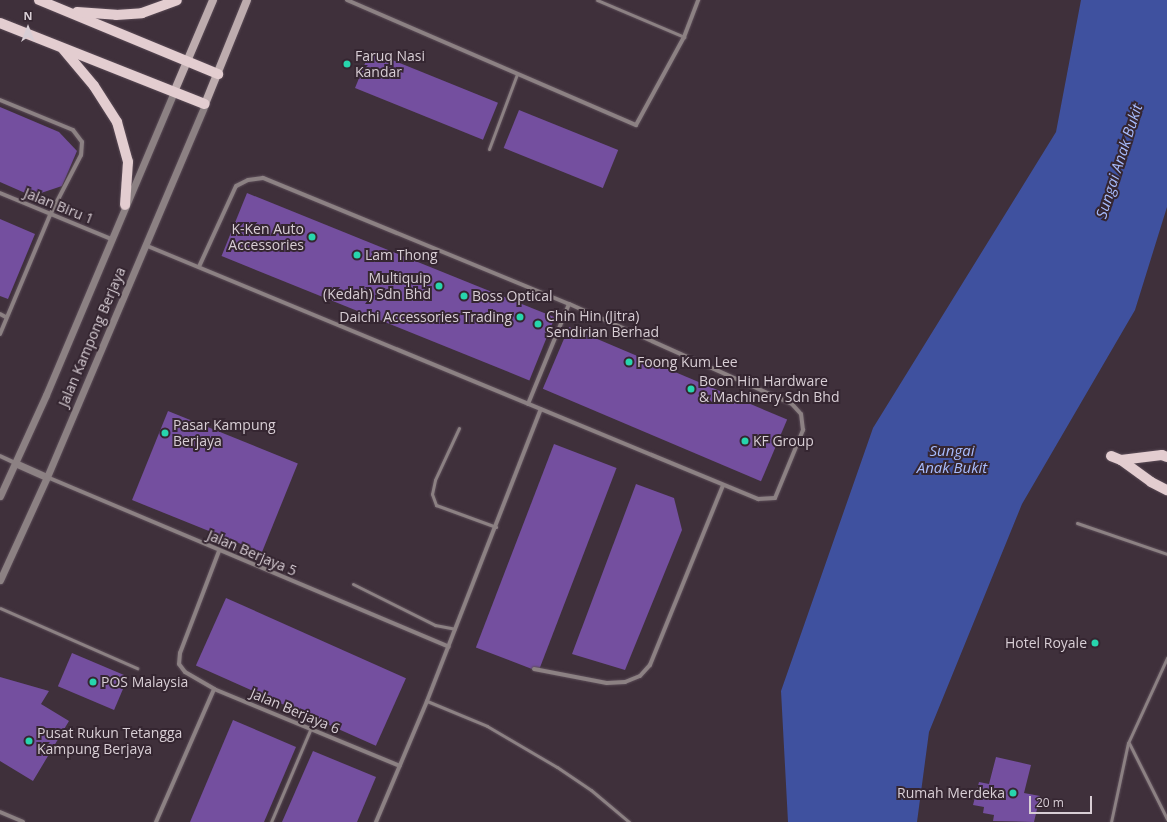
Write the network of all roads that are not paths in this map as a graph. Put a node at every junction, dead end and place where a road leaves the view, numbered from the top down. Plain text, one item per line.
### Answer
1 (39, 0) edge
2 (177, 0) edge
3 (213, 0) edge
4 (247, 0) edge
5 (347, 0) edge
6 (597, 0) edge
7 (698, 0) edge
8 (67, 12) junction
9 (0, 23) edge
10 (684, 37) junction
11 (62, 48) junction
12 (188, 61) junction
13 (218, 74) junction
14 (517, 74) junction
15 (174, 92) junction
16 (0, 100) edge
17 (205, 104) junction
18 (489, 149) dead end
19 (0, 194) edge
20 (125, 205) junction
21 (50, 214) junction
22 (111, 239) junction
23 (145, 244) junction
24 (199, 267) junction
25 (569, 304) junction
26 (0, 314) edge
27 (6, 317) junction
28 (0, 334) edge
29 (528, 404) junction
30 (541, 409) junction
31 (459, 428) dead end
32 (0, 456) edge
33 (1111, 456) dead end
34 (1167, 457) edge
35 (1121, 460) junction
36 (15, 463) junction
37 (47, 477) junction
38 (723, 485) junction
39 (1167, 490) edge
40 (0, 496) edge
41 (1077, 523) dead end
42 (496, 527) junction
43 (219, 551) junction
44 (1167, 554) edge
45 (0, 580) edge
46 (353, 584) dead end
47 (0, 608) edge
48 (455, 630) junction
49 (449, 646) junction
50 (1167, 658) edge
51 (137, 668) dead end
52 (534, 669) dead end
53 (214, 689) junction
54 (427, 701) junction
55 (310, 730) junction
56 (1128, 743) junction
57 (400, 766) junction
58 (0, 812) edge
59 (1167, 818) edge
60 (22, 822) edge
61 (156, 822) edge
62 (272, 822) edge
63 (376, 822) edge
64 (629, 822) edge
65 (1111, 822) edge

1 - 8 main road
2 - 8 main road
3 - 12 main road, Jalan Kampong Berjaya
4 - 13 main road
5 - 14 street
6 - 10 lane
7 - 10 street
8 - 12 main road
9 - 11 main road
10 - 14 street
11 - 15 main road
11 - 20 main road
12 - 13 main road
12 - 15 main road, Jalan Kampong Berjaya
13 - 17 main road
14 - 18 lane
15 - 17 main road
15 - 20 street, Jalan Kampong Berjaya
16 - 21 street
17 - 23 street, Jalan Kampong Berjaya
19 - 21 street, Jalan Biru 1
20 - 22 street, Jalan Kampong Berjaya
21 - 22 street, Jalan Biru 1
21 - 27 street
22 - 36 street, Jalan Kampong Berjaya
23 - 24 street
23 - 37 street, Jalan Kampong Berjaya
24 - 25 street
24 - 29 street
25 - 29 street
25 - 38 street
26 - 27 street
27 - 28 street
29 - 30 street
30 - 38 street
30 - 42 street
31 - 42 lane
32 - 36 street
33 - 35 main road
34 - 35 main road
35 - 39 main road
36 - 37 street
36 - 40 street, Jalan Kampong Berjaya
37 - 43 street, Jalan Berjaya 5
37 - 45 street, Jalan Kampong Berjaya
38 - 52 street
41 - 44 lane
42 - 48 street
43 - 49 street, Jalan Berjaya 5
43 - 53 street, Jalan Berjaya 6
46 - 48 lane
47 - 51 lane
48 - 49 street
49 - 54 street
50 - 56 lane
53 - 55 street, Jalan Berjaya 6
53 - 61 street
54 - 57 street
54 - 64 lane
55 - 57 street, Jalan Berjaya 6
55 - 62 lane
56 - 59 lane
56 - 65 lane
57 - 63 street
58 - 60 street

